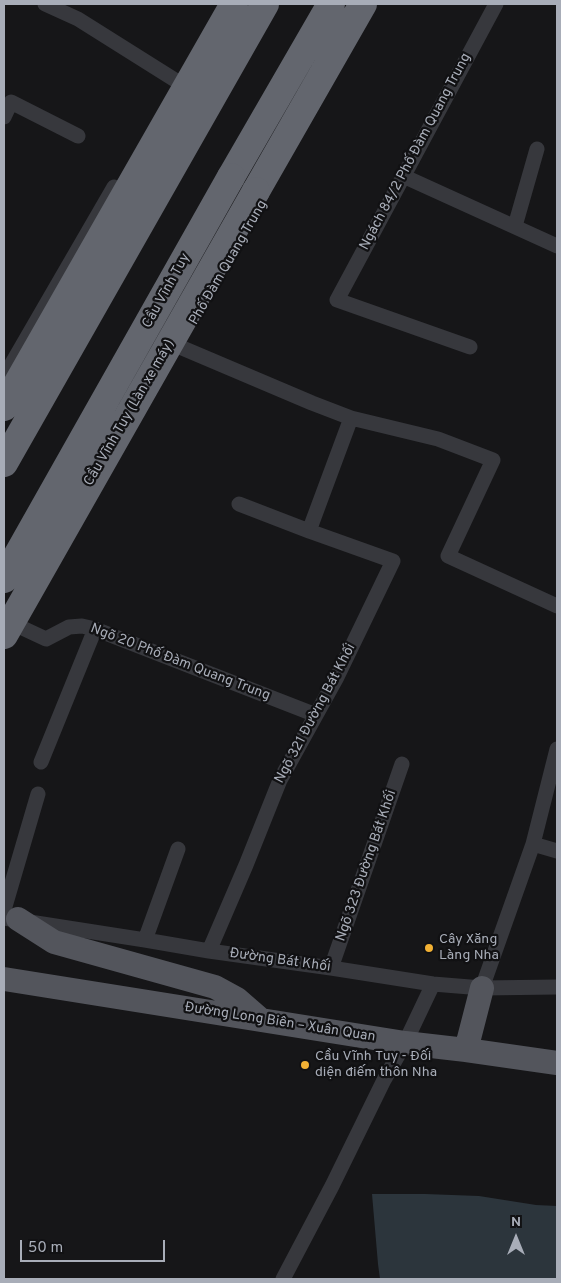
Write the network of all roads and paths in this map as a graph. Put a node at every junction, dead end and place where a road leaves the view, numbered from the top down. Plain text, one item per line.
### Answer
1 (45, 4) edge
2 (220, 4) edge
3 (234, 4) edge
4 (265, 4) edge
5 (331, 4) edge
6 (363, 4) edge
7 (373, 4) edge
8 (496, 4) edge
9 (176, 80) junction
10 (4, 118) edge
11 (78, 136) dead end
12 (537, 149) dead end
13 (403, 176) junction
14 (515, 226) junction
15 (557, 246) edge
16 (180, 347) junction
17 (470, 348) dead end
18 (4, 378) edge
19 (4, 407) edge
20 (351, 418) junction
21 (4, 463) edge
22 (239, 504) dead end
23 (309, 531) junction
24 (4, 578) edge
25 (35, 590) junction
26 (557, 606) edge
27 (95, 629) junction
28 (10, 630) edge
29 (4, 648) edge
30 (316, 715) junction
31 (557, 749) edge
32 (41, 762) dead end
33 (402, 764) dead end
34 (38, 794) dead end
35 (533, 844) junction
36 (178, 849) dead end
37 (557, 851) edge
38 (9, 916) edge
39 (144, 940) junction
40 (209, 951) junction
41 (331, 968) junction
42 (4, 978) edge
43 (556, 982) edge
44 (433, 984) junction
45 (482, 988) junction
46 (260, 1019) junction
47 (406, 1043) junction
48 (466, 1050) junction
49 (557, 1063) edge
50 (282, 1279) edge

1 - 9 street
2 - 9 street
3 - 19 highway
4 - 21 highway
5 - 24 highway, Cầu Vĩnh Tuy, bridge
6 - 28 highway, Cầu Vĩnh Tuy (Làn xe máy), bridge
7 - 16 street, Phố Đàm Quang Trung
8 - 13 street, Ngách 84/2 Phố Đàm Quang Trung
9 - 18 street
10 - 11 street
12 - 14 street
13 - 14 street
13 - 17 street, Ngách 84/2 Phố Đàm Quang Trung
14 - 15 street
16 - 20 street
16 - 25 street, Phố Đàm Quang Trung
20 - 23 street
20 - 26 street
22 - 23 street, Ngõ 321 Đường Bát Khối
23 - 30 street, Ngõ 321 Đường Bát Khối
24 - 25 street
25 - 28 street, Phố Đàm Quang Trung
27 - 28 street, Ngõ 20 Phố Đàm Quang Trung
27 - 30 street, Ngõ 20 Phố Đàm Quang Trung
27 - 32 street
28 - 29 street, Phố Đàm Quang Trung
30 - 40 street, Ngõ 321 Đường Bát Khối
31 - 35 street
33 - 41 street, Ngõ 323 Đường Bát Khối
34 - 38 street
35 - 37 street
35 - 45 street
36 - 39 street
38 - 39 street, Đường Bát Khối
38 - 46 main road
39 - 40 street, Đường Bát Khối
40 - 41 street, Đường Bát Khối
41 - 44 street, Đường Bát Khối
42 - 46 main road, Đường Long Biên – Xuân Quan
43 - 45 street, Đường Bát Khối
44 - 45 street, Đường Bát Khối
44 - 47 street
45 - 48 main road
46 - 47 main road, Đường Long Biên – Xuân Quan
47 - 48 main road, Đường Long Biên – Xuân Quan
47 - 50 street
48 - 49 main road, Đường Long Biên – Xuân Quan

